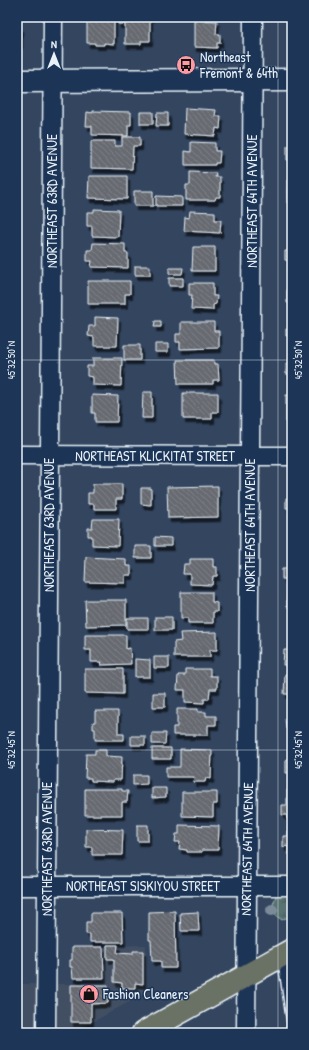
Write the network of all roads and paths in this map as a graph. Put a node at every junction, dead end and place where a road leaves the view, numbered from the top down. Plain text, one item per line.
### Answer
1 (53, 17) edge
2 (253, 17) edge
3 (253, 80) junction
4 (292, 80) edge
5 (17, 81) edge
6 (53, 81) junction
7 (17, 455) edge
8 (50, 455) junction
9 (251, 456) junction
10 (292, 456) edge
11 (17, 886) edge
12 (47, 886) junction
13 (247, 886) junction
14 (292, 886) edge
15 (287, 952) edge
16 (246, 975) junction
17 (46, 1033) edge
18 (142, 1033) edge
19 (246, 1033) edge
20 (291, 1033) edge

1 - 6 street, NORTHEAST 63RD AVENUE
2 - 3 street, NORTHEAST 64TH AVENUE
3 - 4 main road
3 - 6 main road
3 - 9 street, NORTHEAST 64TH AVENUE
5 - 6 main road
6 - 8 street, NORTHEAST 63RD AVENUE
7 - 8 street, NORTHEAST KLICKITAT STREET
8 - 9 street, NORTHEAST KLICKITAT STREET
8 - 12 street, NORTHEAST 63RD AVENUE
9 - 10 street, NORTHEAST KLICKITAT STREET
9 - 13 street, NORTHEAST 64TH AVENUE
11 - 12 street, NORTHEAST SISKIYOU STREET
12 - 13 street, NORTHEAST SISKIYOU STREET
12 - 17 street, NORTHEAST 63RD AVENUE
13 - 14 street, NORTHEAST SISKIYOU STREET
13 - 16 street, NORTHEAST 64TH AVENUE
15 - 16 main road
15 - 20 lane
16 - 18 main road
16 - 19 street, NORTHEAST 64TH AVENUE

